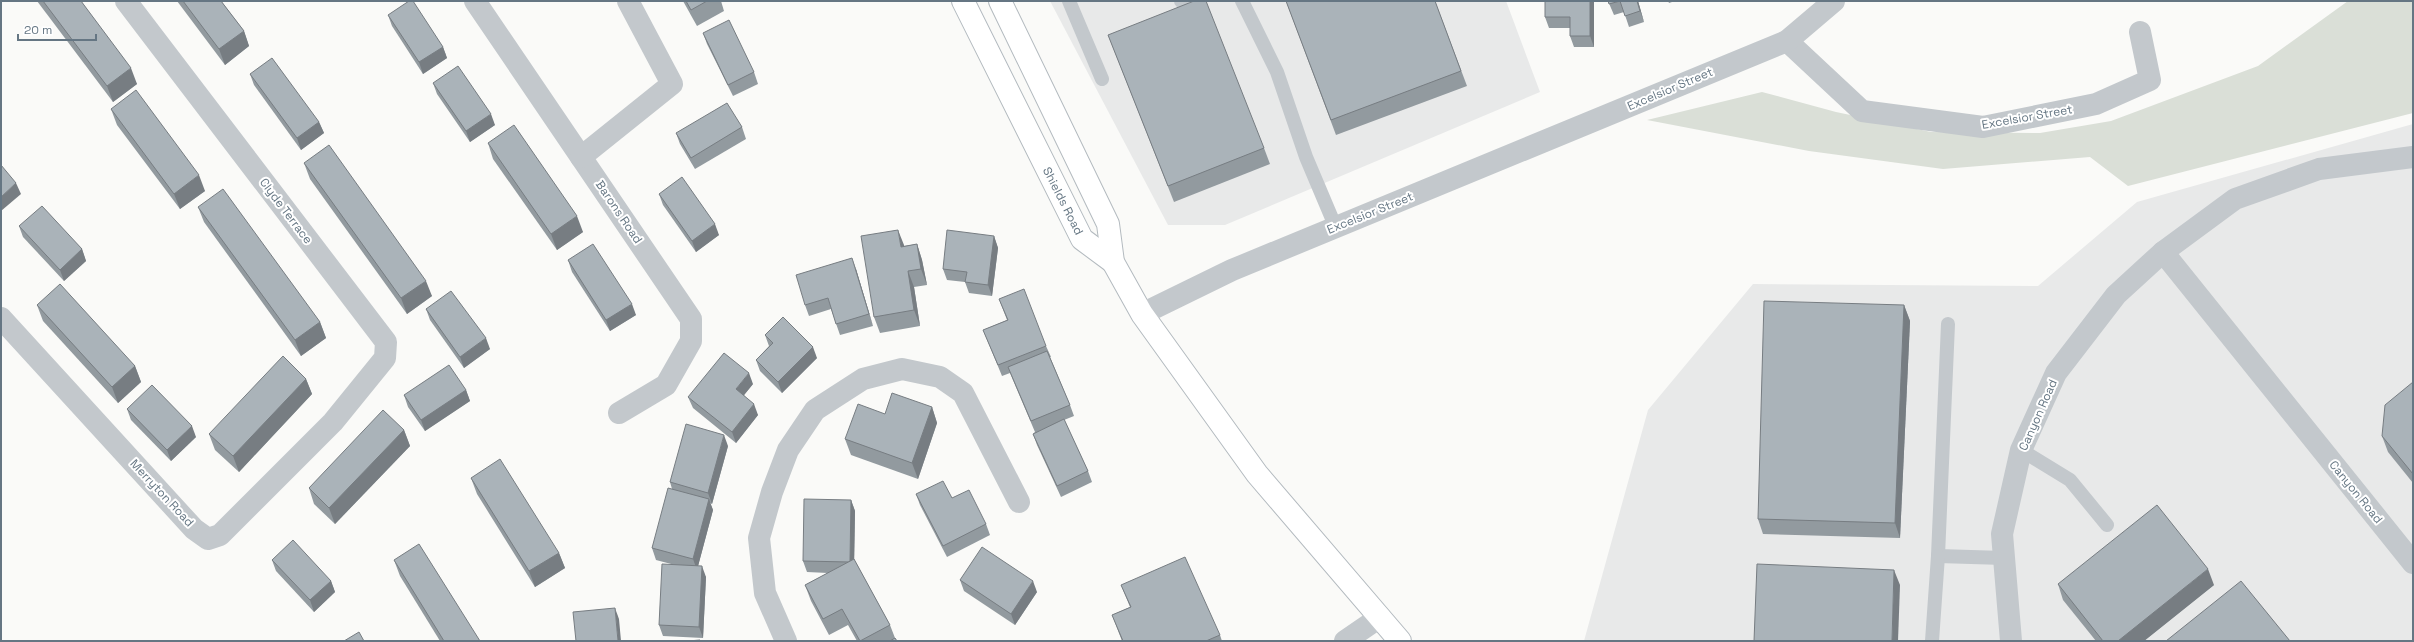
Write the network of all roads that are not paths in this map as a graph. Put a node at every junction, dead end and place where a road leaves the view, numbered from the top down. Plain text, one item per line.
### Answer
1 (126, 1) edge
2 (475, 1) edge
3 (628, 1) edge
4 (963, 1) edge
5 (1000, 1) edge
6 (1069, 1) edge
7 (1242, 1) edge
8 (1834, 1) edge
9 (2140, 32) dead end
10 (1787, 41) junction
11 (1102, 79) dead end
12 (582, 157) junction
13 (2413, 157) edge
14 (1336, 228) junction
15 (2163, 252) junction
16 (1113, 262) junction
17 (1142, 314) junction
18 (1, 318) edge
19 (1948, 324) dead end
20 (619, 413) dead end
21 (334, 422) joint
22 (2021, 450) junction
23 (1019, 502) dead end
24 (2108, 525) dead end
25 (1938, 556) junction
26 (2004, 558) junction
27 (2413, 563) edge
28 (1380, 617) junction
29 (786, 641) edge
30 (1345, 641) edge
31 (1400, 641) edge
32 (1932, 641) edge
33 (2011, 641) edge

1 - 21 street, Clyde Terrace
2 - 12 street, Barons Road
3 - 12 street
4 - 16 main road, Shields Road
5 - 16 main road
6 - 11 lane
7 - 14 lane
8 - 10 street
9 - 10 street, Excelsior Street
10 - 14 street, Excelsior Street
12 - 20 street, Barons Road
13 - 15 street, Canyon Road
14 - 17 street, Excelsior Street
15 - 22 street, Canyon Road
15 - 27 street, Canyon Road
16 - 17 main road
17 - 28 main road
18 - 21 street, Merryton Road
19 - 25 lane
22 - 24 lane
22 - 26 street, Canyon Road
23 - 29 street
25 - 26 lane
25 - 32 lane
26 - 33 street, Canyon Road
28 - 30 street
28 - 31 main road

